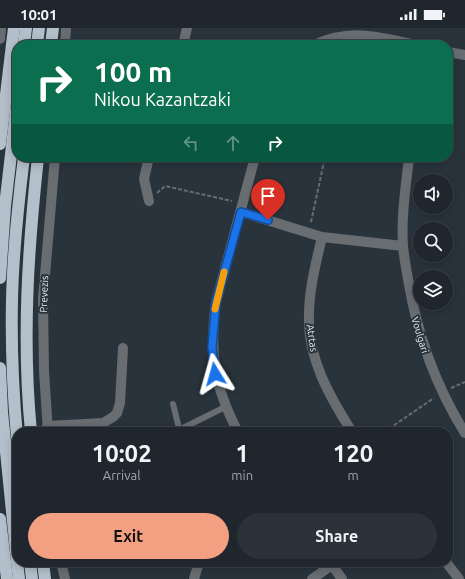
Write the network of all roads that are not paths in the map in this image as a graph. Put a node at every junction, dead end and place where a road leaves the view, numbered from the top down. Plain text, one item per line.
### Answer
1 (1, 28) edge
2 (14, 28) edge
3 (26, 28) edge
4 (39, 28) edge
5 (53, 28) edge
6 (66, 28) edge
7 (187, 28) edge
8 (0, 39) edge
9 (13, 40) edge
10 (25, 40) edge
11 (38, 40) edge
12 (52, 40) edge
13 (65, 40) edge
14 (184, 40) edge
15 (326, 40) edge
16 (394, 40) edge
17 (12, 45) edge
18 (453, 53) edge
19 (465, 55) edge
20 (0, 144) edge
21 (12, 146) edge
22 (23, 162) edge
23 (37, 162) edge
24 (55, 162) edge
25 (148, 162) edge
26 (254, 162) edge
27 (408, 162) edge
28 (149, 201) road end
29 (242, 208) junction
30 (322, 237) junction
31 (403, 246) junction
32 (0, 278) edge
33 (122, 348) dead end
34 (0, 368) edge
35 (173, 404) dead end
36 (225, 407) junction
37 (16, 427) edge
38 (30, 427) edge
39 (47, 427) edge
40 (66, 427) edge
41 (179, 427) edge
42 (188, 427) edge
43 (235, 427) edge
44 (349, 427) edge
45 (465, 433) edge
46 (12, 511) edge
47 (0, 519) edge
48 (18, 567) edge
49 (31, 567) edge
50 (44, 567) edge
51 (62, 567) edge
52 (198, 567) edge
53 (327, 567) edge
54 (333, 567) edge
55 (450, 567) edge
56 (7, 579) edge
57 (19, 579) edge
58 (32, 579) edge
59 (45, 579) edge
60 (65, 579) edge
61 (194, 579) edge
62 (312, 579) edge
63 (342, 579) edge
64 (459, 579) edge

1 - 8 street
2 - 9 highway
3 - 10 highway
4 - 11 highway
5 - 12 highway
6 - 13 street
7 - 14 street
15 - 16 street
17 - 20 highway
18 - 19 street
21 - 32 highway
22 - 37 highway
23 - 38 highway
24 - 39 street, Prevezis
25 - 28 street
26 - 29 street
27 - 31 street, Voulgari
29 - 30 street
29 - 36 street
30 - 31 street
30 - 44 street, Atrtas
31 - 45 street, Voulgari
33 - 40 street
34 - 46 highway
35 - 41 lane
36 - 42 lane
36 - 43 street
47 - 56 highway
48 - 57 highway
49 - 58 highway
50 - 59 highway
51 - 60 street
52 - 61 street
53 - 62 street
54 - 63 street
55 - 64 street

